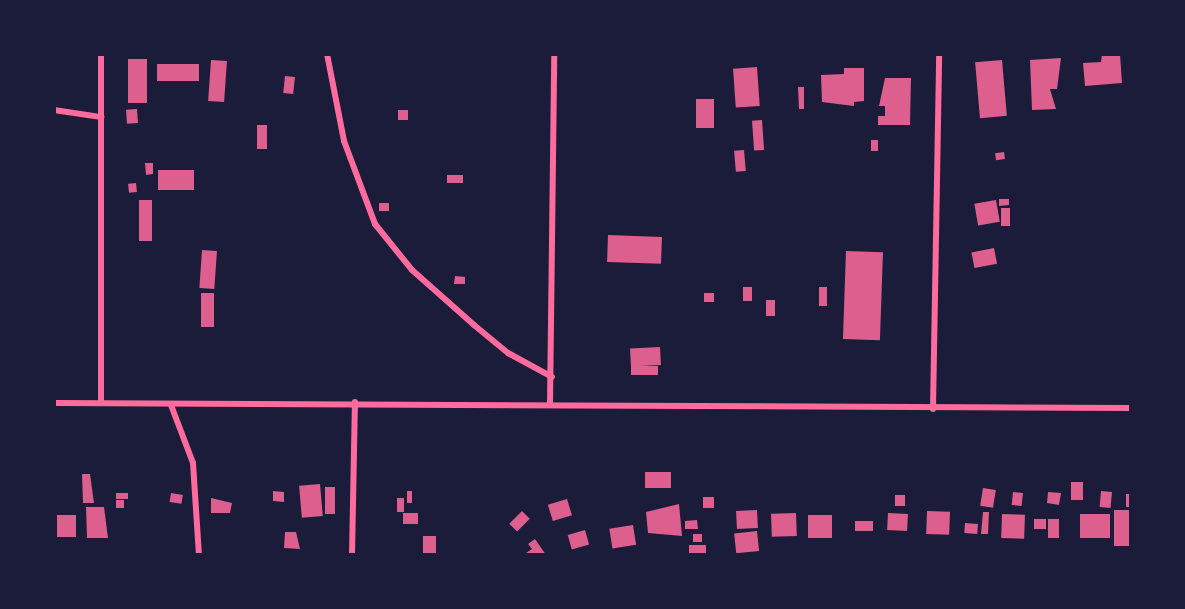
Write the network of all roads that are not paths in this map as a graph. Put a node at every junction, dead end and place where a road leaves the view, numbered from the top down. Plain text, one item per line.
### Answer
1 (101, 54) edge
2 (327, 54) edge
3 (554, 54) edge
4 (939, 54) edge
5 (54, 110) edge
6 (101, 117) junction
7 (552, 377) junction
8 (355, 402) junction
9 (54, 403) edge
10 (101, 403) junction
11 (550, 404) junction
12 (171, 405) junction
13 (1131, 408) edge
14 (933, 409) junction
15 (199, 555) edge
16 (352, 555) edge

1 - 6 street
2 - 7 street
3 - 7 street
4 - 14 street
5 - 6 street
6 - 10 street
7 - 11 street
8 - 11 street
8 - 12 street
8 - 16 street
9 - 10 street
10 - 12 street
11 - 14 street
12 - 15 street
13 - 14 street

